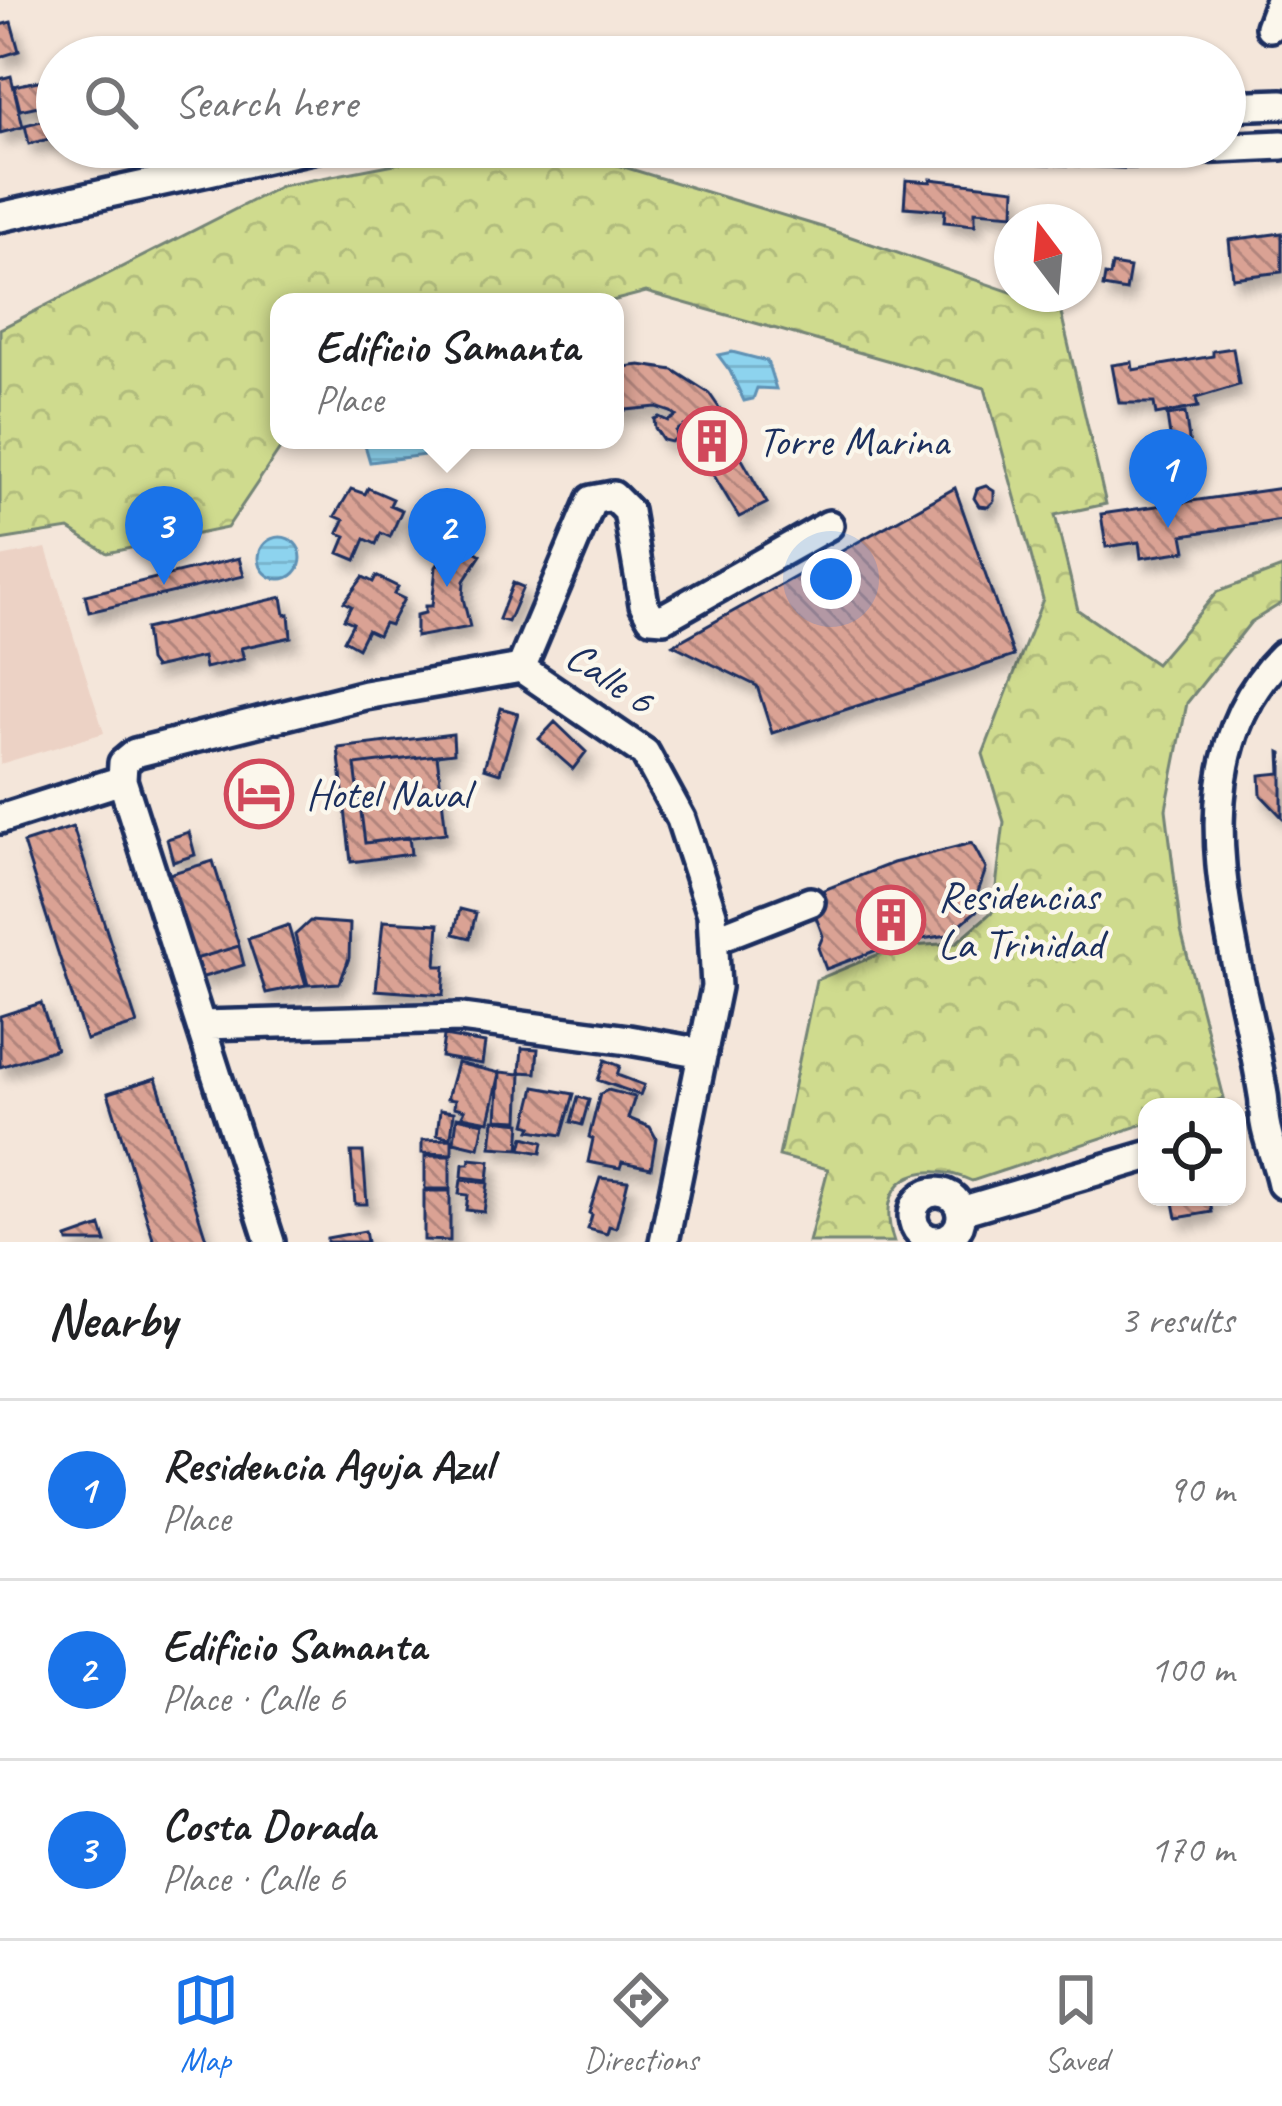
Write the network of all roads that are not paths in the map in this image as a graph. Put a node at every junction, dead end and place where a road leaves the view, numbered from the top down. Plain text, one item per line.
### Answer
1 (1280, 0) edge
2 (1270, 27) dead end
3 (1282, 104) edge
4 (1246, 105) edge
5 (1282, 145) edge
6 (1246, 147) edge
7 (222, 168) edge
8 (0, 217) edge
9 (829, 525) dead end
10 (1282, 656) edge
11 (521, 668) junction
12 (122, 780) junction
13 (0, 819) edge
14 (810, 902) dead end
15 (715, 939) junction
16 (201, 1025) junction
17 (703, 1053) junction
18 (1261, 1123) edge
19 (1138, 1159) edge
20 (1282, 1184) edge
21 (961, 1211) dead end
22 (270, 1242) edge
23 (664, 1242) edge

1 - 2 street
3 - 4 street
5 - 6 street
7 - 8 street
9 - 11 street
10 - 18 street
11 - 12 street, Calle 6
11 - 15 street, Calle 6
12 - 13 street
12 - 16 street
14 - 15 street
15 - 17 street, Calle 6
16 - 17 street
16 - 22 street
17 - 23 street, Calle 6
18 - 20 street
19 - 21 street

